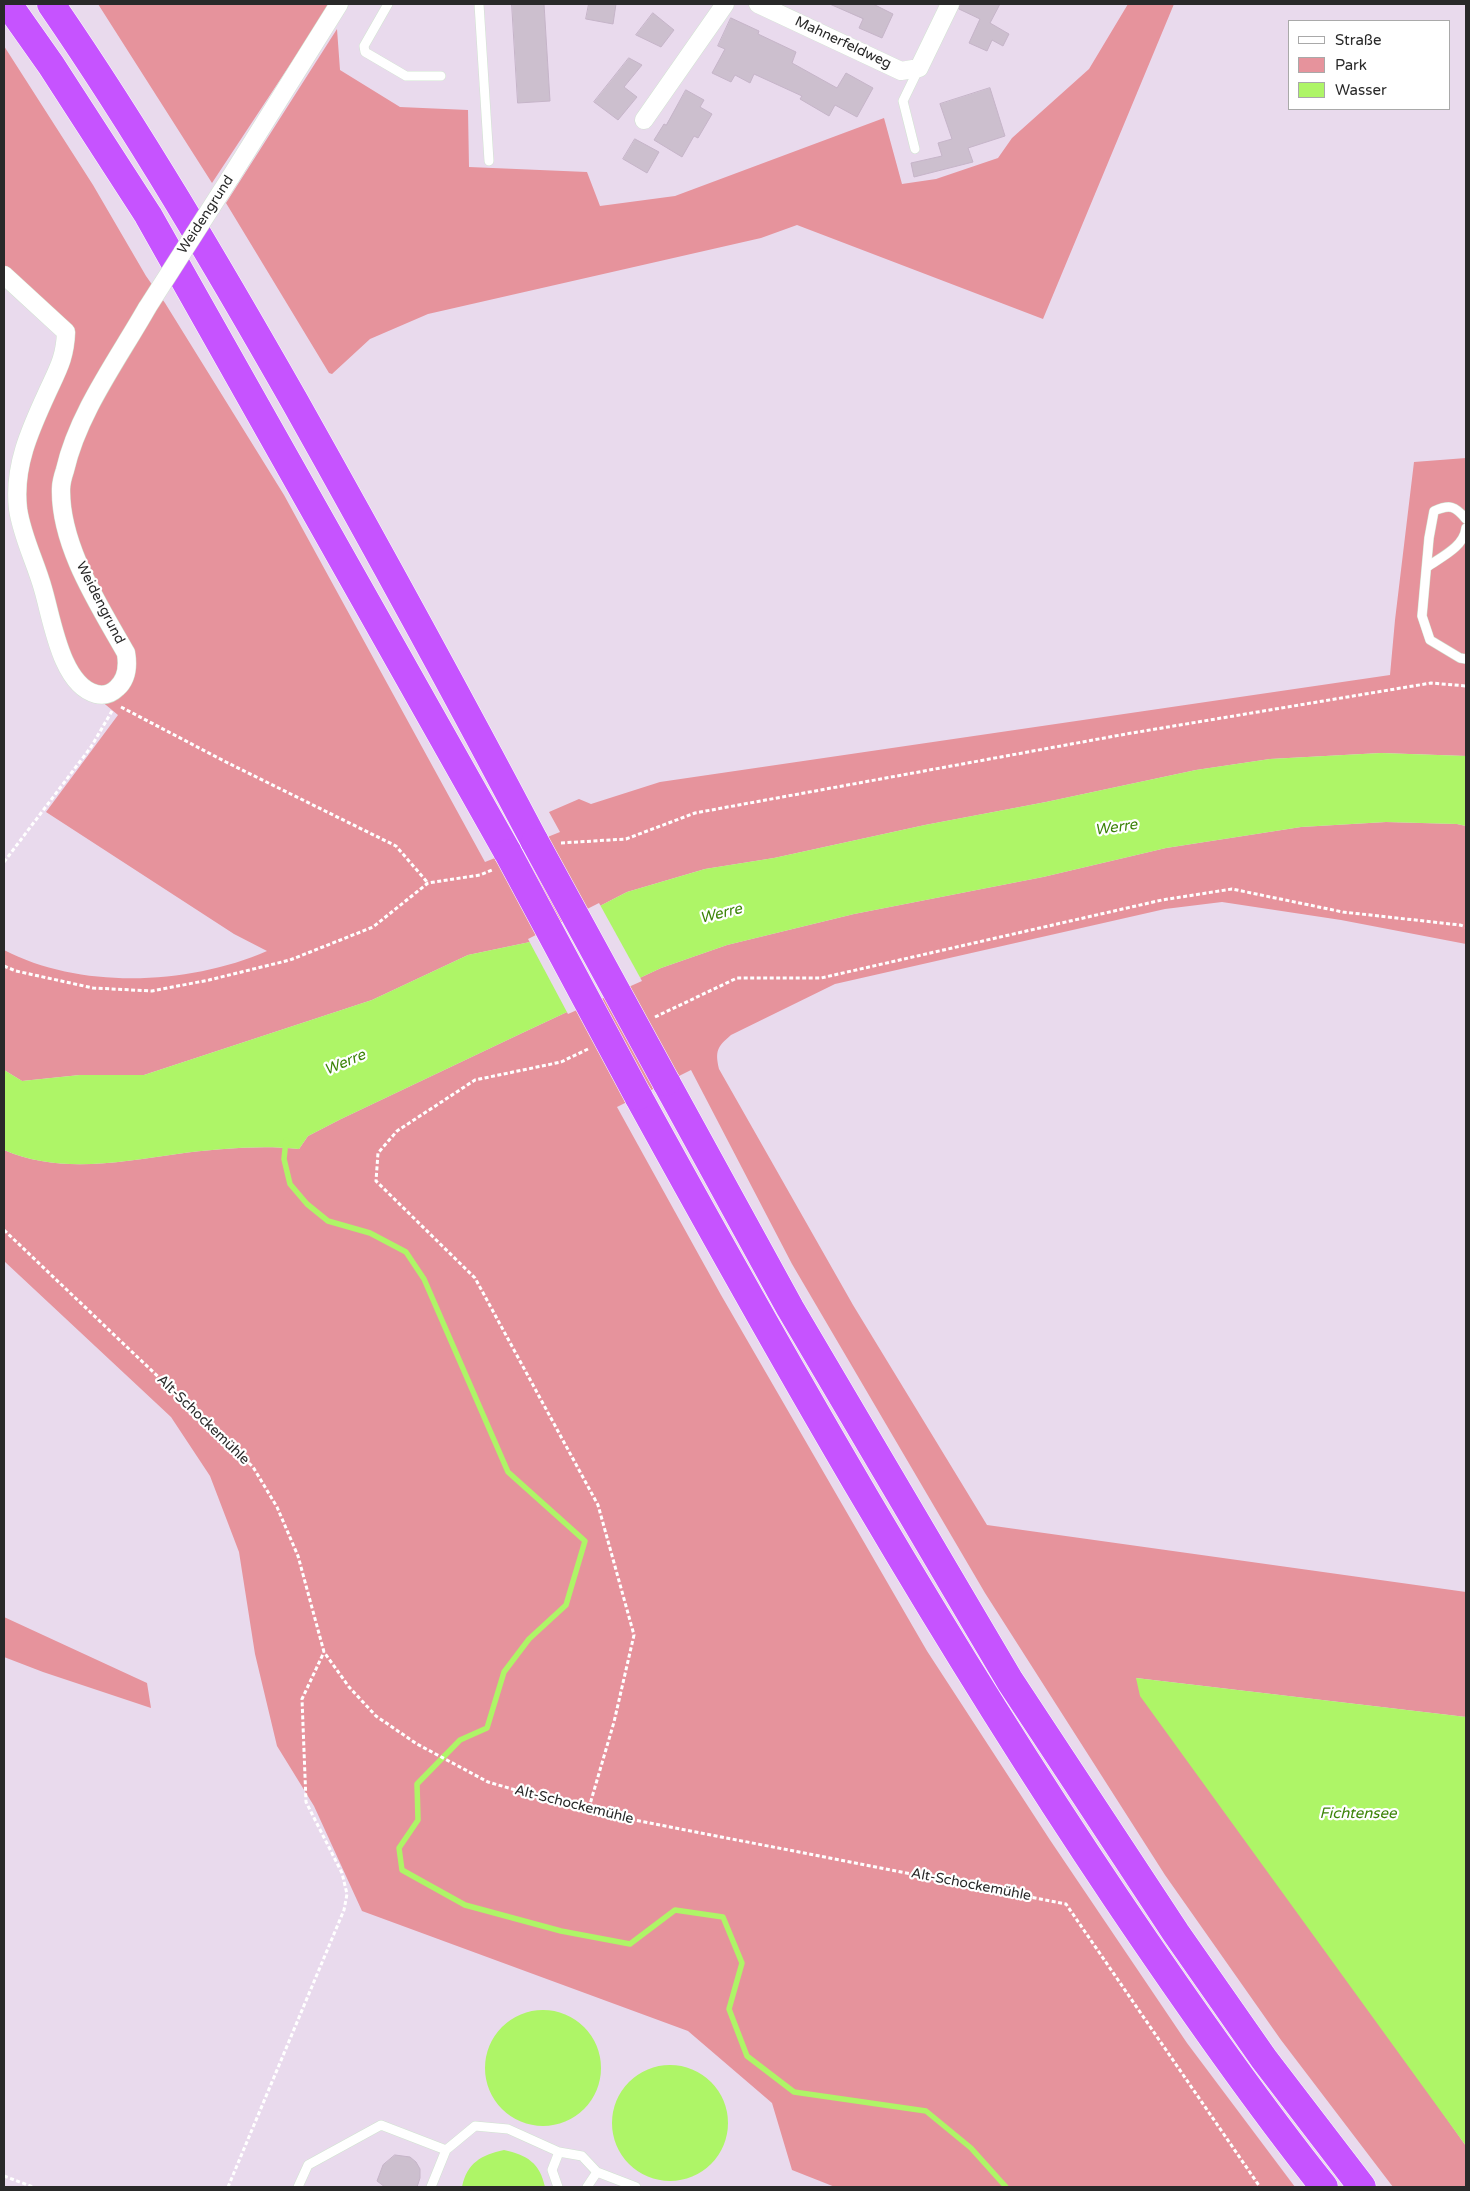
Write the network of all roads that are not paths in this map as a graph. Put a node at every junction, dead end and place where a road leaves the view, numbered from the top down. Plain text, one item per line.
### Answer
1 (8, 4) edge
2 (51, 4) edge
3 (339, 4) edge
4 (388, 4) edge
5 (479, 4) edge
6 (725, 4) edge
7 (758, 4) edge
8 (950, 4) edge
9 (919, 68) junction
10 (441, 76) dead end
11 (644, 120) dead end
12 (914, 149) dead end
13 (489, 161) dead end
14 (4, 274) edge
15 (1466, 519) edge
16 (1466, 528) edge
17 (1426, 567) junction
18 (1466, 659) edge
19 (446, 2150) junction
20 (559, 2152) junction
21 (597, 2172) junction
22 (298, 2187) edge
23 (431, 2187) edge
24 (558, 2187) edge
25 (587, 2187) edge
26 (636, 2187) edge
27 (1324, 2187) edge
28 (1362, 2187) edge

1 - 27 highway, bridge
2 - 28 highway, bridge
3 - 14 street, Weidengrund, bridge
4 - 10 lane
5 - 13 lane
6 - 11 street
7 - 9 street, Mahnerfeldweg
8 - 9 street
9 - 12 lane
15 - 17 lane
16 - 17 lane
17 - 18 lane
19 - 20 lane
19 - 22 lane
19 - 23 lane
20 - 21 lane
20 - 24 lane
21 - 25 lane
21 - 26 lane

